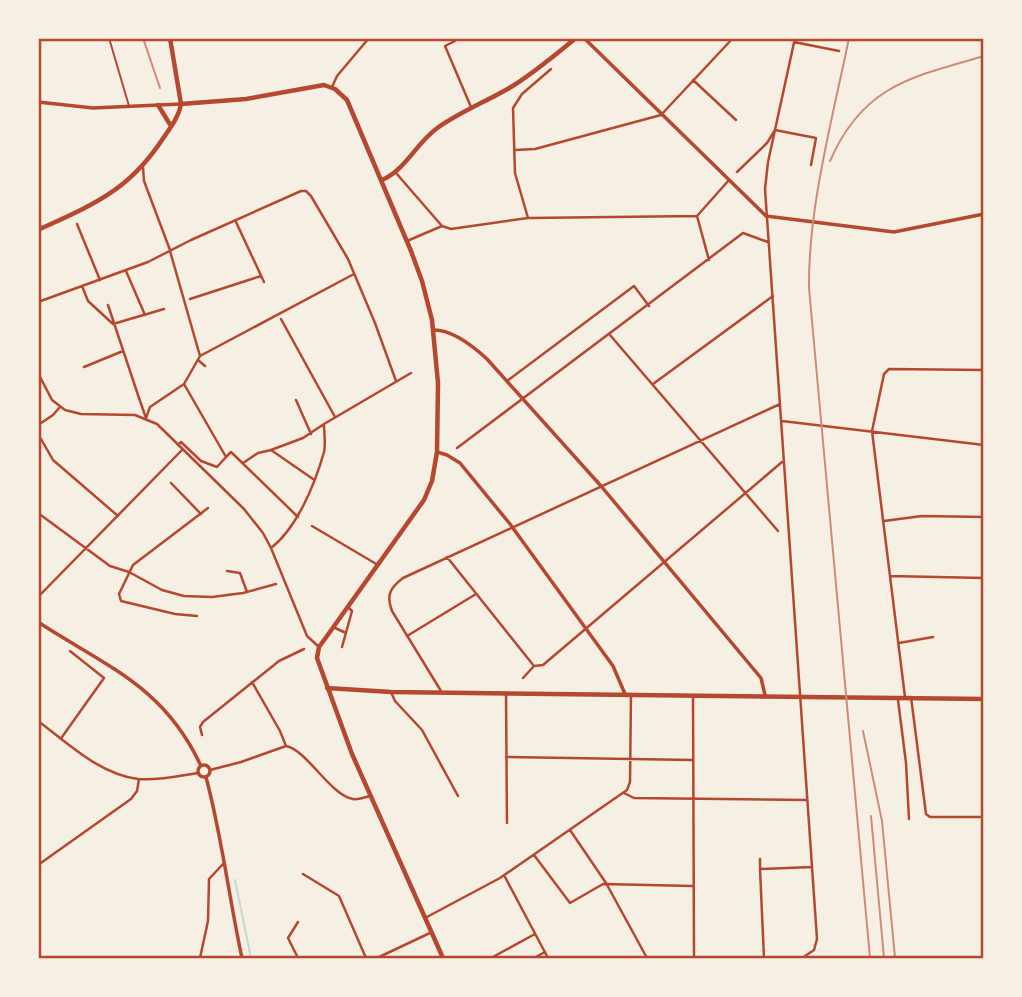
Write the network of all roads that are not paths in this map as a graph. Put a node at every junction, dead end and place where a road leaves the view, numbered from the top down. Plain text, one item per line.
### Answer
1 (109, 38) edge
2 (170, 38) edge
3 (369, 38) edge
4 (576, 38) edge
5 (584, 38) edge
6 (733, 38) edge
7 (795, 40) edge
8 (455, 41) dead end
9 (839, 51) dead end
10 (551, 69) dead end
11 (693, 80) junction
12 (332, 87) junction
13 (38, 102) edge
14 (181, 104) junction
15 (158, 105) junction
16 (129, 107) junction
17 (471, 107) junction
18 (660, 114) junction
19 (736, 120) dead end
20 (171, 126) junction
21 (775, 130) junction
22 (515, 150) junction
23 (811, 165) dead end
24 (143, 167) junction
25 (396, 172) junction
26 (737, 172) dead end
27 (382, 180) junction
28 (729, 180) junction
29 (984, 214) edge
30 (697, 216) junction
31 (766, 216) junction
32 (528, 218) junction
33 (235, 221) junction
34 (77, 224) dead end
35 (442, 226) junction
36 (38, 230) edge
37 (407, 241) junction
38 (769, 242) junction
39 (170, 251) junction
40 (709, 260) junction
41 (126, 271) junction
42 (354, 274) junction
43 (261, 276) junction
44 (100, 280) junction
45 (264, 282) dead end
46 (82, 286) junction
47 (773, 296) junction
48 (190, 299) dead end
49 (38, 302) edge
50 (108, 305) dead end
51 (649, 306) junction
52 (164, 309) dead end
53 (145, 315) junction
54 (281, 319) dead end
55 (113, 324) junction
56 (434, 330) junction
57 (610, 335) junction
58 (123, 351) junction
59 (199, 358) junction
60 (205, 366) dead end
61 (84, 367) dead end
62 (984, 370) edge
63 (38, 373) edge
64 (411, 373) dead end
65 (396, 381) junction
66 (507, 381) junction
67 (184, 384) junction
68 (653, 384) junction
69 (523, 399) junction
70 (296, 400) dead end
71 (780, 404) junction
72 (60, 407) junction
73 (335, 417) junction
74 (146, 418) junction
75 (781, 421) junction
76 (324, 424) junction
77 (38, 425) edge
78 (872, 431) junction
79 (310, 434) junction
80 (41, 439) dead end
81 (700, 439) junction
82 (178, 445) junction
83 (984, 445) edge
84 (457, 448) dead end
85 (182, 450) junction
86 (271, 450) junction
87 (437, 452) junction
88 (226, 457) junction
89 (783, 461) junction
90 (241, 462) junction
91 (313, 479) junction
92 (171, 483) dead end
93 (601, 486) junction
94 (747, 493) junction
95 (208, 508) dead end
96 (38, 513) edge
97 (201, 514) junction
98 (118, 516) junction
99 (298, 517) junction
100 (984, 517) edge
101 (303, 521) dead end
102 (884, 521) junction
103 (312, 526) dead end
104 (513, 528) junction
105 (778, 531) dead end
106 (86, 548) junction
107 (271, 548) junction
108 (447, 557) junction
109 (665, 562) junction
110 (378, 565) junction
111 (227, 571) dead end
112 (129, 572) junction
113 (890, 576) junction
114 (984, 578) edge
115 (276, 584) dead end
116 (247, 592) junction
117 (476, 594) junction
118 (38, 597) edge
119 (348, 607) junction
120 (197, 616) dead end
121 (38, 622) edge
122 (333, 627) junction
123 (586, 629) junction
124 (346, 633) junction
125 (407, 636) junction
126 (933, 637) dead end
127 (899, 643) junction
128 (319, 647) junction
129 (342, 647) dead end
130 (304, 649) dead end
131 (70, 651) dead end
132 (534, 666) junction
133 (523, 678) dead end
134 (252, 682) junction
135 (327, 688) junction
136 (391, 692) junction
137 (441, 692) junction
138 (506, 693) junction
139 (628, 694) junction
140 (693, 695) junction
141 (765, 695) junction
142 (800, 696) junction
143 (898, 696) junction
144 (908, 697) junction
145 (984, 699) edge
146 (38, 721) edge
147 (202, 735) dead end
148 (62, 738) junction
149 (286, 746) junction
150 (506, 757) junction
151 (630, 758) junction
152 (693, 760) junction
153 (201, 766) junction
154 (210, 770) junction
155 (198, 773) junction
156 (206, 777) junction
157 (139, 779) junction
158 (624, 793) junction
159 (370, 796) junction
160 (458, 796) dead end
161 (693, 800) junction
162 (807, 800) junction
163 (984, 817) edge
164 (909, 819) dead end
165 (507, 823) dead end
166 (570, 830) junction
167 (534, 855) junction
168 (760, 859) dead end
169 (225, 862) junction
170 (38, 865) edge
171 (812, 867) junction
172 (760, 869) junction
173 (303, 874) dead end
174 (504, 876) junction
175 (606, 883) junction
176 (692, 886) junction
177 (425, 918) junction
178 (298, 922) dead end
179 (432, 932) junction
180 (535, 934) junction
181 (545, 953) junction
182 (200, 958) edge
183 (242, 958) edge
184 (298, 958) edge
185 (366, 958) edge
186 (377, 958) edge
187 (443, 958) edge
188 (491, 958) edge
189 (534, 958) edge
190 (548, 958) edge
191 (647, 958) edge
192 (694, 958) edge
193 (764, 958) edge
194 (803, 958) edge

1 - 16 lane
2 - 14 main road
3 - 12 street
4 - 17 main road
5 - 18 street
6 - 11 street
7 - 9 street
7 - 21 street
8 - 17 street
10 - 22 street
11 - 18 street
11 - 19 street
12 - 14 main road
12 - 27 main road
13 - 16 street
14 - 15 street
14 - 20 main road
15 - 16 street
15 - 20 main road
17 - 25 main road
18 - 22 street
18 - 28 street
20 - 24 main road
21 - 23 street
21 - 26 street
21 - 31 street
22 - 32 street
24 - 36 main road
24 - 39 street
25 - 27 main road
25 - 35 street
27 - 37 main road
28 - 30 street
28 - 31 street
29 - 31 street
30 - 32 street
30 - 40 street
31 - 38 street
32 - 35 street
33 - 39 street
33 - 42 street
33 - 43 street
34 - 44 street
35 - 37 street
37 - 56 main road
38 - 40 street
38 - 47 street
39 - 41 street
39 - 59 street
40 - 51 street
41 - 44 street
41 - 53 street
42 - 59 street
42 - 65 street
43 - 45 street
43 - 48 street
44 - 46 street
46 - 49 street
46 - 55 street
47 - 68 street
47 - 71 street
50 - 55 street
51 - 57 street
51 - 66 street
52 - 53 street
53 - 55 street
54 - 73 street
55 - 58 street
56 - 66 street
56 - 87 main road
57 - 68 street
57 - 69 street
58 - 61 street
58 - 74 street
59 - 60 street
59 - 67 street
62 - 78 street
63 - 72 street
64 - 65 street
65 - 73 street
66 - 69 street
67 - 74 street
67 - 88 street
68 - 81 street
69 - 84 street
69 - 93 street
70 - 79 street
71 - 75 street
71 - 81 street
72 - 74 street
72 - 77 street
73 - 76 street
74 - 82 street
75 - 78 street
75 - 89 street
76 - 79 street
76 - 91 street
78 - 83 street
78 - 102 street
79 - 86 street
80 - 98 street
81 - 93 street
81 - 94 street
82 - 85 street
82 - 88 street
85 - 98 street
85 - 107 street
86 - 90 street
86 - 91 street
87 - 104 street
87 - 110 main road
88 - 90 street
89 - 94 street
89 - 142 street
90 - 99 street
91 - 99 street
92 - 97 street
93 - 104 street
93 - 109 street
94 - 105 street
94 - 109 street
95 - 97 street
96 - 106 street
97 - 112 street
98 - 106 street
99 - 101 street
99 - 107 street
100 - 102 street
102 - 113 street
103 - 110 street
104 - 108 street
104 - 123 street
106 - 112 street
106 - 118 street
107 - 128 street
108 - 117 street
108 - 125 street
109 - 123 street
109 - 141 street
110 - 119 main road
111 - 116 street
112 - 116 street
112 - 120 street
113 - 114 street
113 - 127 street
115 - 116 street
117 - 125 street
117 - 132 street
119 - 122 main road
119 - 124 street
121 - 153 street
122 - 124 street
122 - 128 main road
123 - 132 street
123 - 139 street
124 - 129 street
125 - 137 street
126 - 127 street
127 - 144 street
128 - 135 main road
130 - 134 street
131 - 148 street
132 - 133 street
134 - 147 street
134 - 149 street
135 - 136 main road
135 - 159 main road
136 - 137 main road
136 - 160 street
137 - 138 main road
138 - 139 main road
138 - 150 street
139 - 140 main road
139 - 151 street
140 - 141 main road
140 - 152 street
141 - 142 main road
142 - 143 main road
142 - 162 street
143 - 144 main road
143 - 164 street
144 - 145 main road
144 - 163 street
146 - 148 street
148 - 157 street
149 - 154 street
149 - 159 street
150 - 151 street
150 - 165 street
151 - 152 street
151 - 158 street
152 - 161 street
153 - 154 street
153 - 155 street
154 - 156 street
155 - 156 street
155 - 157 street
156 - 169 street
157 - 170 street
158 - 161 street
158 - 166 street
159 - 177 main road
161 - 162 street
161 - 176 street
162 - 171 street
166 - 167 street
166 - 175 street
167 - 174 street
167 - 175 street
168 - 172 street
169 - 182 street
169 - 183 street
171 - 172 street
171 - 194 street
172 - 193 street
173 - 185 street
174 - 177 street
174 - 180 street
175 - 176 street
175 - 191 street
176 - 192 street
177 - 179 main road
178 - 184 street
179 - 186 street
179 - 187 main road
180 - 181 street
180 - 188 street
181 - 189 street
181 - 190 street

